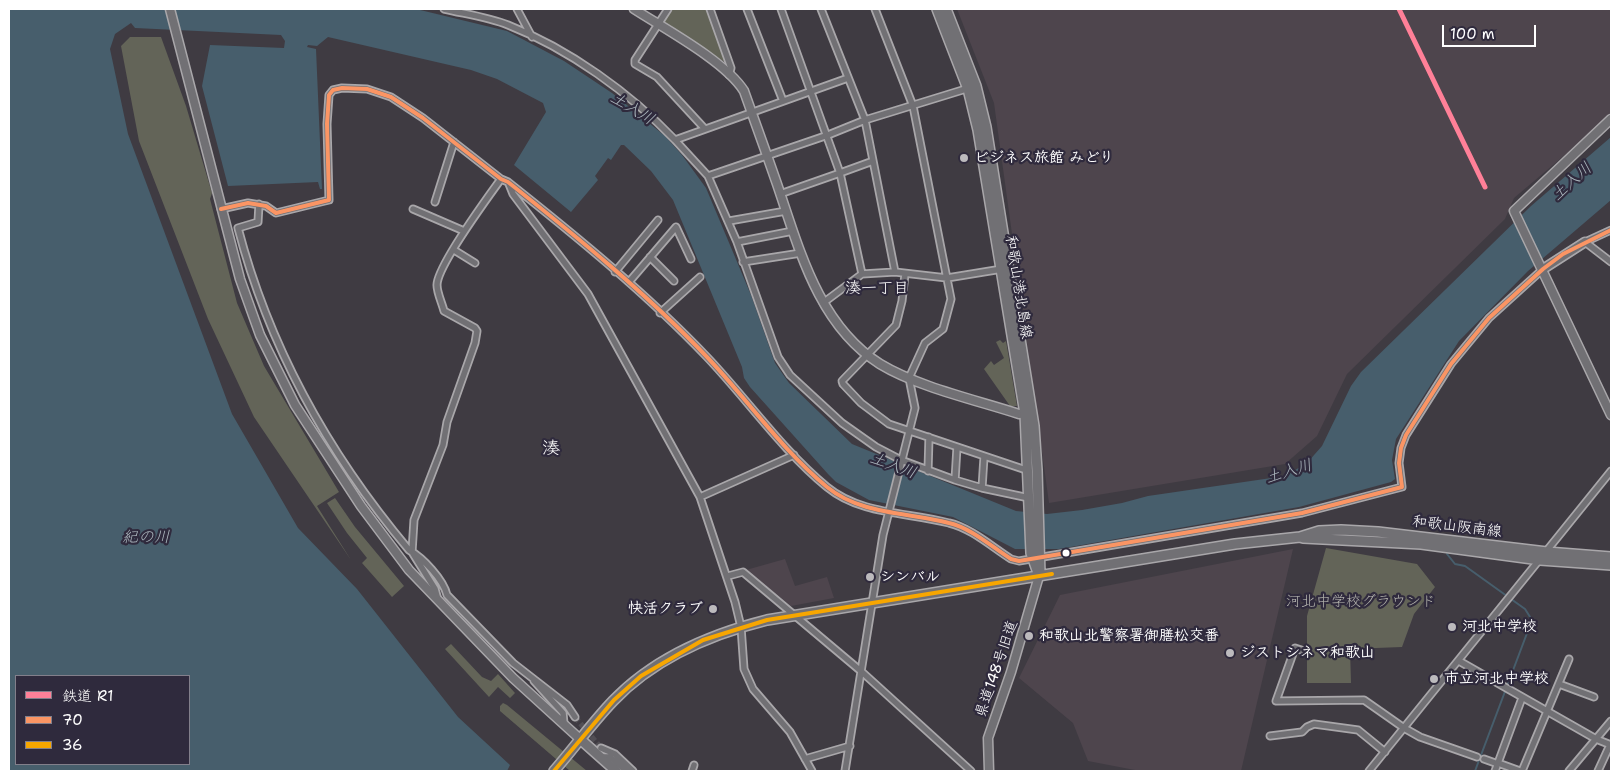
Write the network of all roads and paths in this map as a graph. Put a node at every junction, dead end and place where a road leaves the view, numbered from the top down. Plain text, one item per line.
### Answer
1 (170, 9) edge
2 (444, 9) edge
3 (517, 9) edge
4 (634, 9) edge
5 (668, 9) edge
6 (710, 9) edge
7 (747, 9) edge
8 (781, 9) edge
9 (822, 9) edge
10 (875, 9) edge
11 (937, 9) edge
12 (946, 9) edge
13 (660, 25) junction
14 (532, 37) junction
15 (730, 74) junction
16 (848, 78) junction
17 (972, 87) junction
18 (812, 91) junction
19 (783, 101) junction
20 (913, 106) junction
21 (752, 113) junction
22 (1611, 119) edge
23 (865, 120) junction
24 (705, 129) junction
25 (828, 135) junction
26 (675, 140) junction
27 (454, 142) junction
28 (768, 156) junction
29 (873, 161) junction
30 (840, 173) junction
31 (708, 176) junction
32 (501, 179) junction
33 (508, 182) junction
34 (780, 194) junction
35 (436, 202) dead end
36 (259, 204) junction
37 (221, 209) junction
38 (414, 209) dead end
39 (786, 211) junction
40 (658, 220) dead end
41 (729, 221) junction
42 (793, 231) junction
43 (464, 232) junction
44 (1610, 233) edge
45 (737, 242) junction
46 (1585, 242) junction
47 (454, 250) junction
48 (801, 253) junction
49 (650, 257) junction
50 (691, 259) dead end
51 (743, 262) junction
52 (1611, 262) edge
53 (475, 263) dead end
54 (1542, 267) junction
55 (1005, 269) junction
56 (615, 272) junction
57 (895, 272) junction
58 (862, 274) junction
59 (905, 274) junction
60 (700, 277) dead end
61 (947, 278) junction
62 (674, 281) dead end
63 (628, 282) junction
64 (823, 302) junction
65 (660, 313) junction
66 (867, 354) junction
67 (909, 378) junction
68 (1028, 413) junction
69 (1611, 415) edge
70 (908, 430) junction
71 (929, 438) junction
72 (957, 447) junction
73 (794, 455) junction
74 (984, 457) junction
75 (901, 462) junction
76 (928, 471) junction
77 (1028, 471) junction
78 (1611, 471) edge
79 (955, 480) junction
80 (982, 488) junction
81 (700, 497) junction
82 (1030, 498) junction
83 (1034, 507) junction
84 (888, 510) junction
85 (1300, 537) junction
86 (412, 552) junction
87 (1547, 552) junction
88 (1036, 556) junction
89 (1611, 557) edge
90 (1540, 560) junction
91 (1611, 566) edge
92 (728, 576) junction
93 (1039, 576) junction
94 (438, 601) junction
95 (873, 603) junction
96 (795, 615) junction
97 (740, 627) junction
98 (1301, 650) dead end
99 (1569, 659) dead end
100 (1459, 661) junction
101 (862, 672) junction
102 (533, 680) junction
103 (1559, 684) junction
104 (1594, 697) dead end
105 (1522, 698) junction
106 (1546, 712) junction
107 (575, 717) tunnel mouth
108 (1611, 721) edge
109 (564, 724) junction
110 (1404, 728) junction
111 (1270, 736) dead end
112 (580, 739) junction
113 (1596, 739) junction
114 (1610, 745) edge
115 (850, 746) junction
116 (1385, 752) junction
117 (600, 753) junction
118 (1477, 757) dead end
119 (805, 758) junction
120 (1484, 759) dead end
121 (1498, 764) junction
122 (554, 771) edge
123 (616, 771) edge
124 (626, 771) edge
125 (633, 771) edge
126 (812, 771) edge
127 (845, 771) edge
128 (971, 771) edge
129 (987, 771) edge
130 (1369, 771) edge
131 (1495, 771) edge
132 (1521, 771) edge
133 (1569, 771) edge
134 (1598, 771) edge

1 - 37 street
2 - 14 street
3 - 14 street
4 - 13 street
5 - 13 street
6 - 15 street
7 - 19 street
8 - 18 street
9 - 16 street
10 - 20 street
11 - 17 main road, 和歌山港北島線
12 - 17 main road, 和歌山港北島線
13 - 15 street
13 - 24 street
14 - 26 street
15 - 21 street
16 - 18 street
16 - 23 street
17 - 20 street
17 - 55 main road, 和歌山港北島線
18 - 19 street
18 - 25 street
19 - 21 street
20 - 23 street
20 - 61 street
21 - 24 street
21 - 28 street
22 - 54 street
23 - 25 street
23 - 29 street
24 - 26 street
25 - 28 street
25 - 30 street
26 - 31 street
27 - 32 street
27 - 35 street
27 - 36 street
28 - 31 street
28 - 34 street
29 - 30 street
29 - 57 street
30 - 34 street
30 - 58 street
31 - 41 street
32 - 33 street
32 - 43 street
33 - 56 street
33 - 81 street
34 - 39 street
36 - 37 street
36 - 86 street
37 - 94 street
38 - 43 street
39 - 41 street
39 - 42 street
40 - 56 street
41 - 45 street
42 - 45 street
42 - 48 street
43 - 47 street
44 - 46 street
45 - 51 street
46 - 52 street
46 - 54 street
47 - 53 street
47 - 86 street
48 - 51 street
48 - 64 street
49 - 50 street
49 - 62 street
49 - 63 street
51 - 75 street
54 - 69 street
54 - 88 street
55 - 61 street
55 - 68 main road, 和歌山港北島線
56 - 63 street
57 - 58 street
57 - 59 street
58 - 64 street
59 - 61 street
59 - 66 street
60 - 65 street
61 - 67 street
63 - 65 street
64 - 66 street
65 - 73 street
66 - 67 street
66 - 70 street
67 - 68 street
67 - 70 street
68 - 77 main road, 和歌山港北島線
68 - 83 main road, 和歌山港北島線
70 - 71 street
70 - 75 street
71 - 72 street
71 - 76 street
72 - 74 street
72 - 79 street
73 - 81 street
73 - 84 street
74 - 77 street
74 - 80 street
75 - 76 street
75 - 84 street
76 - 79 street
77 - 82 main road, 和歌山港北島線
78 - 87 street
79 - 80 street
80 - 82 street
81 - 92 street
82 - 83 main road, 和歌山港北島線
83 - 88 main road, 和歌山港北島線
84 - 88 street
84 - 95 street
85 - 87 main road, 和歌山阪南線
85 - 90 main road, 和歌山阪南線
85 - 93 main road, 和歌山阪南線
86 - 94 street
86 - 102 street
87 - 89 main road, 和歌山阪南線
87 - 90 street
88 - 93 main road, 和歌山港北島線
90 - 91 main road, 和歌山阪南線
90 - 100 street
92 - 96 street
92 - 97 street
93 - 95 main road
93 - 129 street, 県道148号旧道
94 - 109 street
95 - 96 main road
95 - 101 street
96 - 97 main road
96 - 101 street
97 - 112 main road
97 - 119 street
98 - 110 street
99 - 103 street
100 - 105 street
100 - 110 street
101 - 115 street
101 - 128 street
102 - 107 street
102 - 109 street
103 - 104 street
103 - 106 street
105 - 106 street
105 - 121 street
106 - 113 street
106 - 132 street
108 - 113 street
109 - 112 street
110 - 116 street
110 - 118 street
111 - 116 street
112 - 117 main road
112 - 122 main road
113 - 114 street
113 - 133 street
114 - 134 street
115 - 119 street
115 - 127 street
116 - 130 street
117 - 123 main road
117 - 124 street
117 - 125 street
119 - 126 street
120 - 121 street
121 - 131 street
121 - 132 street

